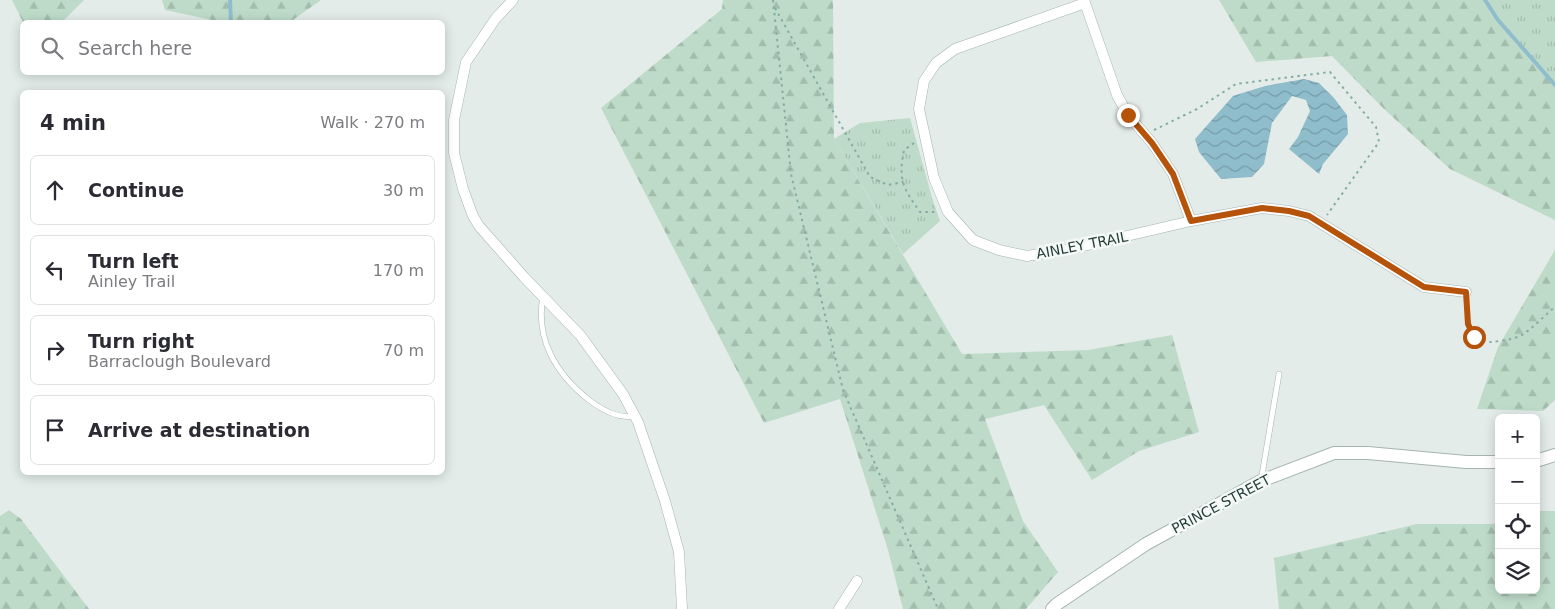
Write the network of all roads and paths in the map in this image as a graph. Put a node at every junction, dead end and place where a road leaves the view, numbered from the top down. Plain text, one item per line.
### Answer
1 (512, 0) edge
2 (769, 0) edge
3 (773, 0) edge
4 (1084, 2) edge
5 (774, 6) junction
6 (1144, 134) junction
7 (925, 136) junction
8 (903, 182) junction
9 (947, 210) junction
10 (1191, 221) junction
11 (1321, 223) junction
12 (1466, 292) joint
13 (543, 295) junction
14 (1555, 307) edge
15 (1279, 374) dead end
16 (635, 416) junction
17 (1555, 455) edge
18 (1540, 460) edge
19 (1495, 462) edge
20 (1261, 481) junction
21 (857, 581) dead end
22 (682, 609) edge
23 (839, 609) edge
24 (938, 609) edge
25 (1052, 609) edge

1 - 13 street
2 - 5 path
3 - 5 path
4 - 6 street
4 - 7 street, AINLEY TRAIL
5 - 8 path
5 - 24 path
6 - 10 street
6 - 11 path
7 - 8 path
7 - 9 street, AINLEY TRAIL
8 - 9 path
9 - 10 street, AINLEY TRAIL
10 - 11 street, AINLEY TRAIL
11 - 12 street, AINLEY TRAIL
12 - 14 path
13 - 16 street
13 - 16 lane
15 - 20 lane
16 - 22 street
17 - 18 street
19 - 20 street, PRINCE STREET
20 - 25 street, PRINCE STREET
21 - 23 street

